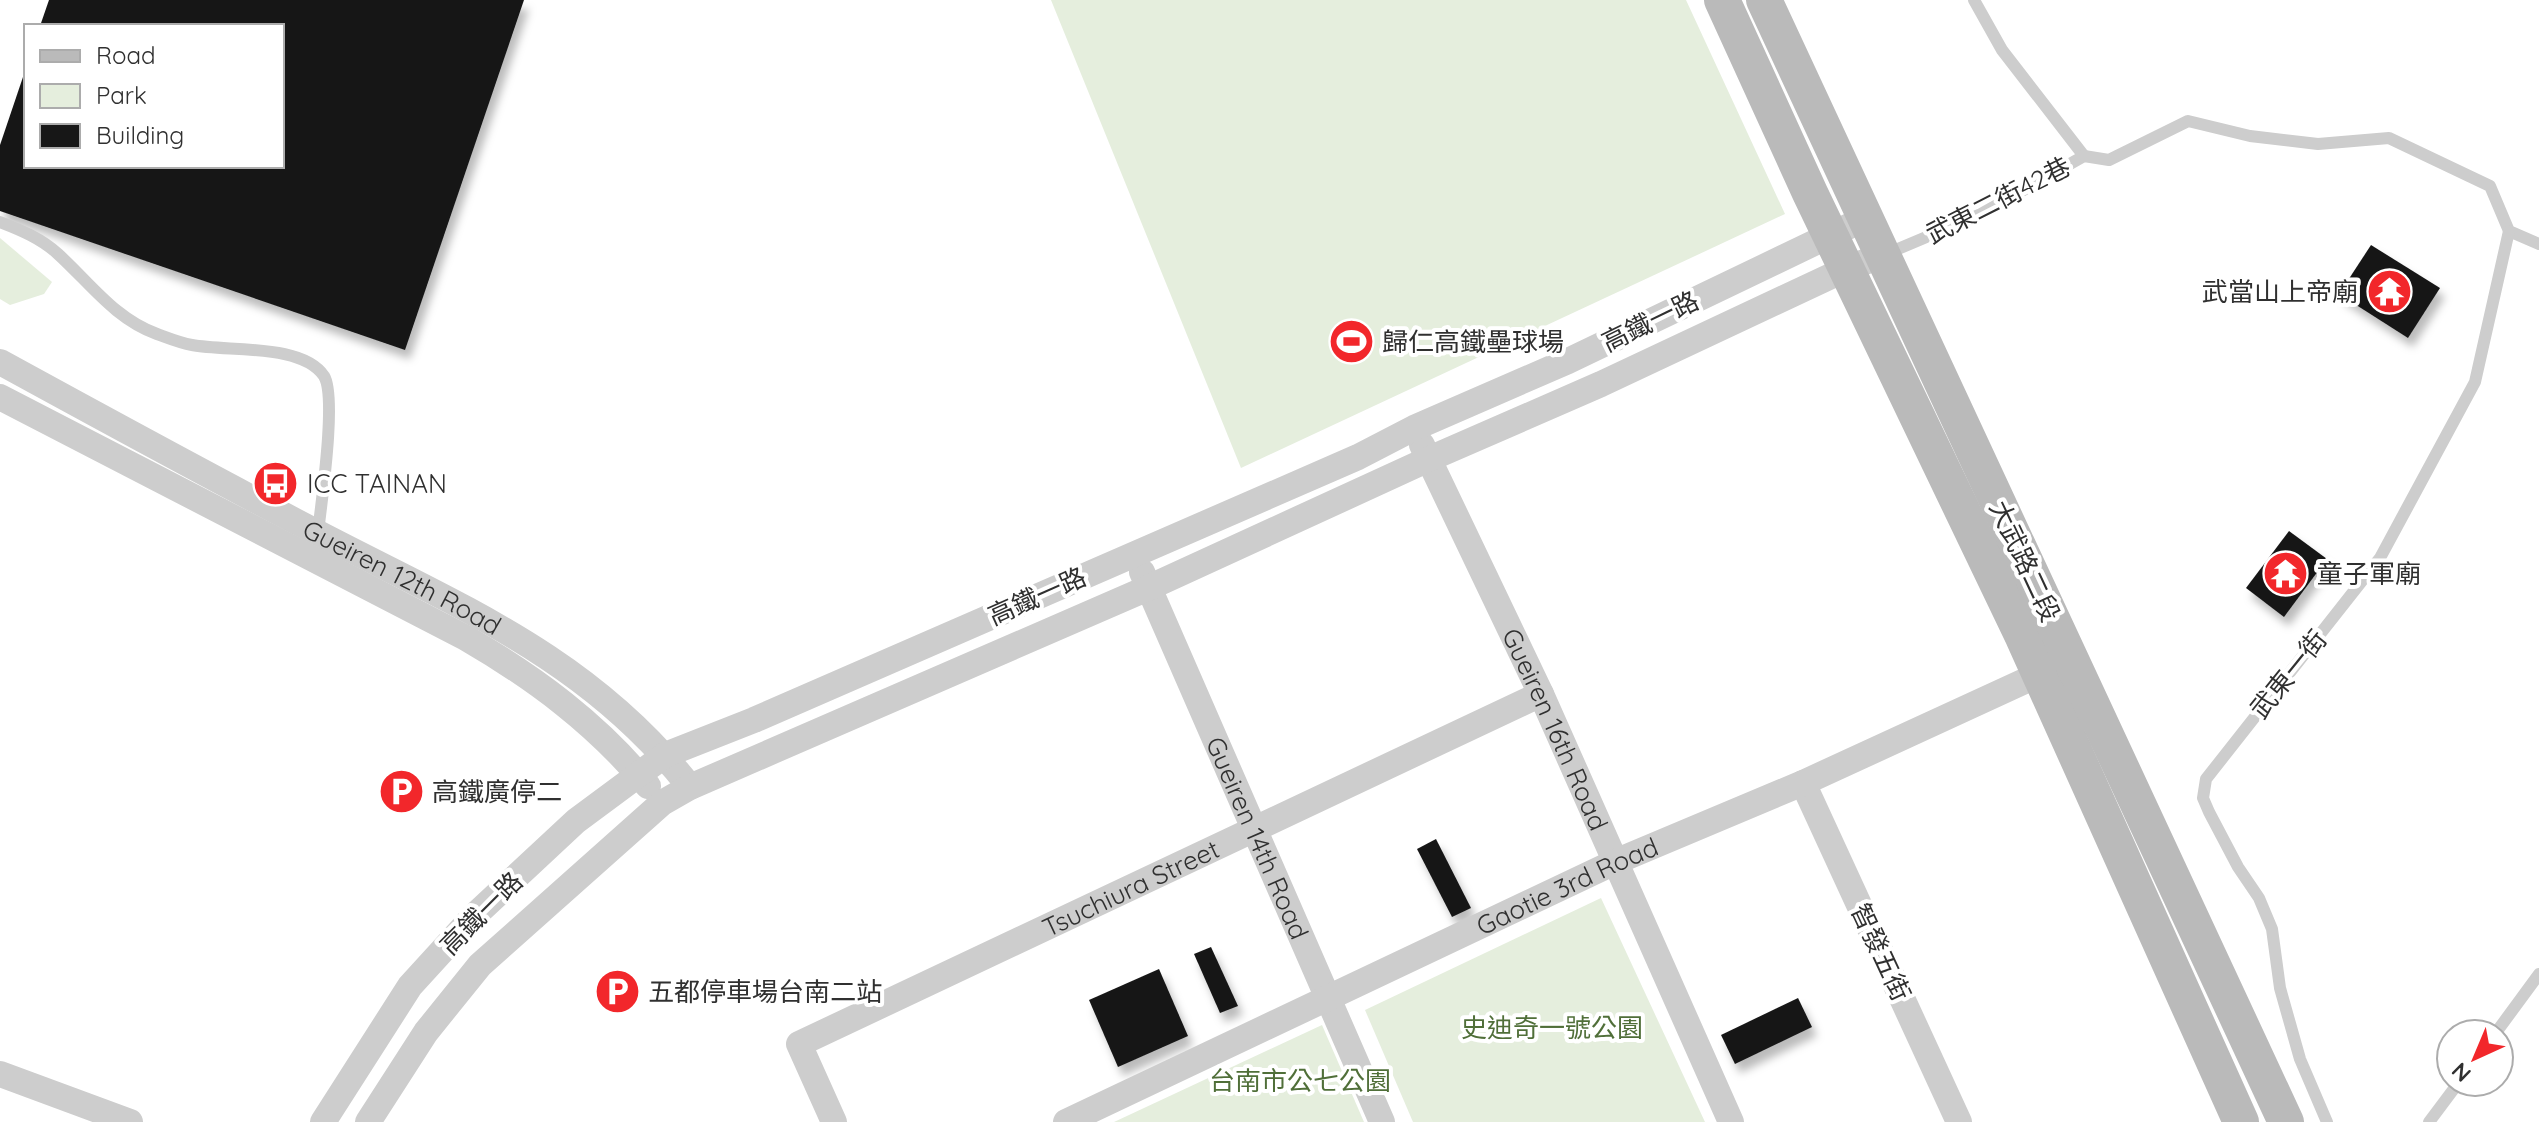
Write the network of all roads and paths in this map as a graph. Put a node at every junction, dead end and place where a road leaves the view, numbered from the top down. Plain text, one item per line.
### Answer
1 (1722, 0) edge
2 (1764, 0) edge
3 (1974, 0) edge
4 (2084, 156) junction
5 (1866, 218) junction
6 (0, 222) edge
7 (2509, 231) junction
8 (1829, 234) junction
9 (2539, 244) edge
10 (1883, 255) junction
11 (1846, 269) junction
12 (0, 362) edge
13 (0, 397) edge
14 (1414, 428) junction
15 (1429, 459) junction
16 (318, 533) junction
17 (1135, 553) junction
18 (1148, 588) junction
19 (2055, 667) junction
20 (1541, 694) junction
21 (665, 755) junction
22 (639, 775) junction
23 (1803, 783) junction
24 (690, 787) junction
25 (662, 803) junction
26 (1256, 829) junction
27 (1615, 862) junction
28 (2539, 974) edge
29 (1326, 998) junction
30 (2507, 1018) edge
31 (0, 1074) edge
32 (2447, 1098) edge
33 (130, 1122) edge
34 (323, 1122) edge
35 (368, 1122) edge
36 (834, 1122) edge
37 (1066, 1122) edge
38 (1382, 1122) edge
39 (1731, 1122) edge
40 (1959, 1122) edge
41 (2241, 1122) edge
42 (2286, 1122) edge
43 (2327, 1122) edge
44 (2429, 1122) edge

1 - 8 street, 大武路二段
2 - 5 street, 大武路二段
3 - 4 lane
4 - 7 lane, 武東二街42巷
4 - 10 lane, 武東二街42巷
5 - 8 street, 高鐵一路
5 - 10 street, 大武路二段
6 - 16 lane
7 - 9 lane
7 - 43 lane, 武東一街
8 - 11 street, 大武路二段
8 - 14 street, 高鐵一路
10 - 11 street, 高鐵一路
10 - 19 street, 大武路二段
11 - 15 street, 高鐵一路
11 - 19 street, 大武路二段
12 - 16 street, Gueiren 12th Road
13 - 22 street, Gueiren 12th Road
14 - 15 street, Gueiren 16th Road
14 - 17 street, 高鐵一路
15 - 18 street, 高鐵一路
15 - 20 street, Gueiren 16th Road
16 - 21 street, Gueiren 12th Road
17 - 18 street, Gueiren 14th Road
17 - 21 street, 高鐵一路
18 - 24 street, 高鐵一路
18 - 26 street, Gueiren 14th Road
19 - 23 street, Gaotie 3rd Road
19 - 41 street, 大武路二段
19 - 42 street, 大武路二段
20 - 26 street, Tsuchiura Street
20 - 27 street, Gueiren 16th Road
21 - 22 street, 高鐵一路
21 - 24 street, Gueiren 12th Road
22 - 25 street, Gueiren 12th Road
22 - 34 street, 高鐵一路
23 - 27 street, Gaotie 3rd Road
23 - 40 street, 智發五街
24 - 25 street, 高鐵一路
25 - 35 street, 高鐵一路
26 - 29 street, Gueiren 14th Road
26 - 36 street, Tsuchiura Street
27 - 29 street, Gaotie 3rd Road
27 - 39 street, Gueiren 16th Road
28 - 30 lane
29 - 37 street, Gaotie 3rd Road
29 - 38 street, Gueiren 14th Road
31 - 33 street
32 - 44 lane

